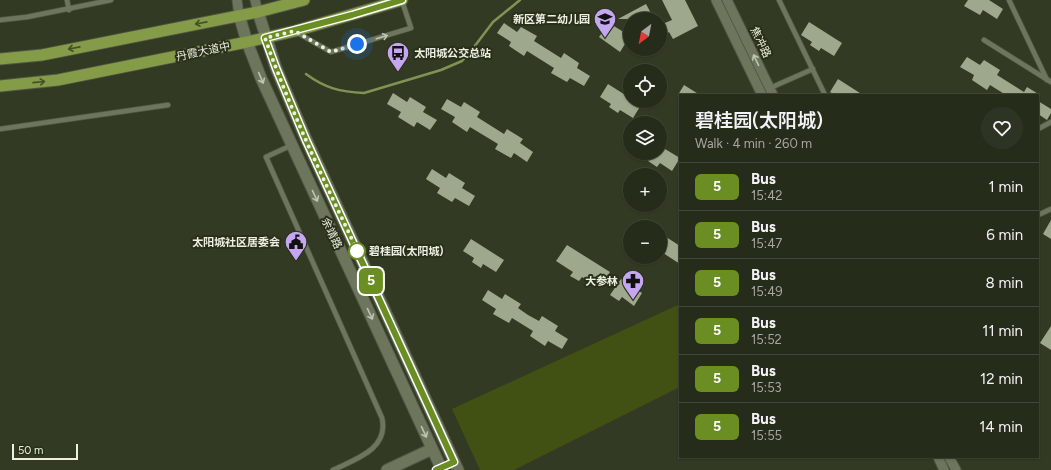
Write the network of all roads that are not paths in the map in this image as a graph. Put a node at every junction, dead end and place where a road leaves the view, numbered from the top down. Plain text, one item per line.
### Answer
1 (67, 0) edge
2 (112, 0) edge
3 (237, 0) edge
4 (255, 0) edge
5 (304, 0) edge
6 (402, 0) edge
7 (716, 0) edge
8 (727, 0) edge
9 (779, 0) edge
10 (1009, 0) edge
11 (69, 10) junction
12 (258, 12) junction
13 (239, 15) junction
14 (0, 20) edge
15 (295, 31) junction
16 (265, 38) junction
17 (984, 40) dead end
18 (247, 42) junction
19 (0, 59) edge
20 (813, 69) junction
21 (1049, 81) edge
22 (0, 86) edge
23 (772, 92) edge
24 (762, 94) edge
25 (825, 94) edge
26 (168, 105) dead end
27 (1051, 123) edge
28 (0, 129) edge
29 (1039, 129) edge
30 (292, 145) junction
31 (1051, 209) edge
32 (1039, 215) edge
33 (432, 449) junction
34 (938, 458) edge
35 (950, 458) edge
36 (456, 466) edge
37 (440, 469) edge
38 (333, 470) edge
39 (388, 470) edge
40 (944, 470) edge
41 (956, 470) edge

1 - 11 lane
2 - 11 lane
3 - 13 street
4 - 12 street
5 - 12 main road
6 - 15 main road, 丹霞大道中
15 -> 6 lane
7 - 24 street, 焦冲路
23 -> 8 street, 焦冲路
9 - 20 lane
10 - 21 lane
11 - 14 lane
12 - 13 main road
12 - 16 main road, 余靖路
13 - 18 main road, 余靖路
13 -> 19 main road
15 - 16 main road, 丹霞大道中
16 - 18 main road, 丹霞大道中
16 - 36 main road, 余靖路
17 - 21 lane
22 -> 18 main road, 丹霞大道中
18 -> 30 main road, 余靖路
20 - 23 lane
20 - 25 lane
26 - 28 lane
27 - 29 lane
30 -> 33 main road, 余靖路
30 - 38 lane
31 - 32 lane
33 - 37 main road, 余靖路
33 - 39 main road
34 - 40 street
35 - 41 street
36 - 37 main road

